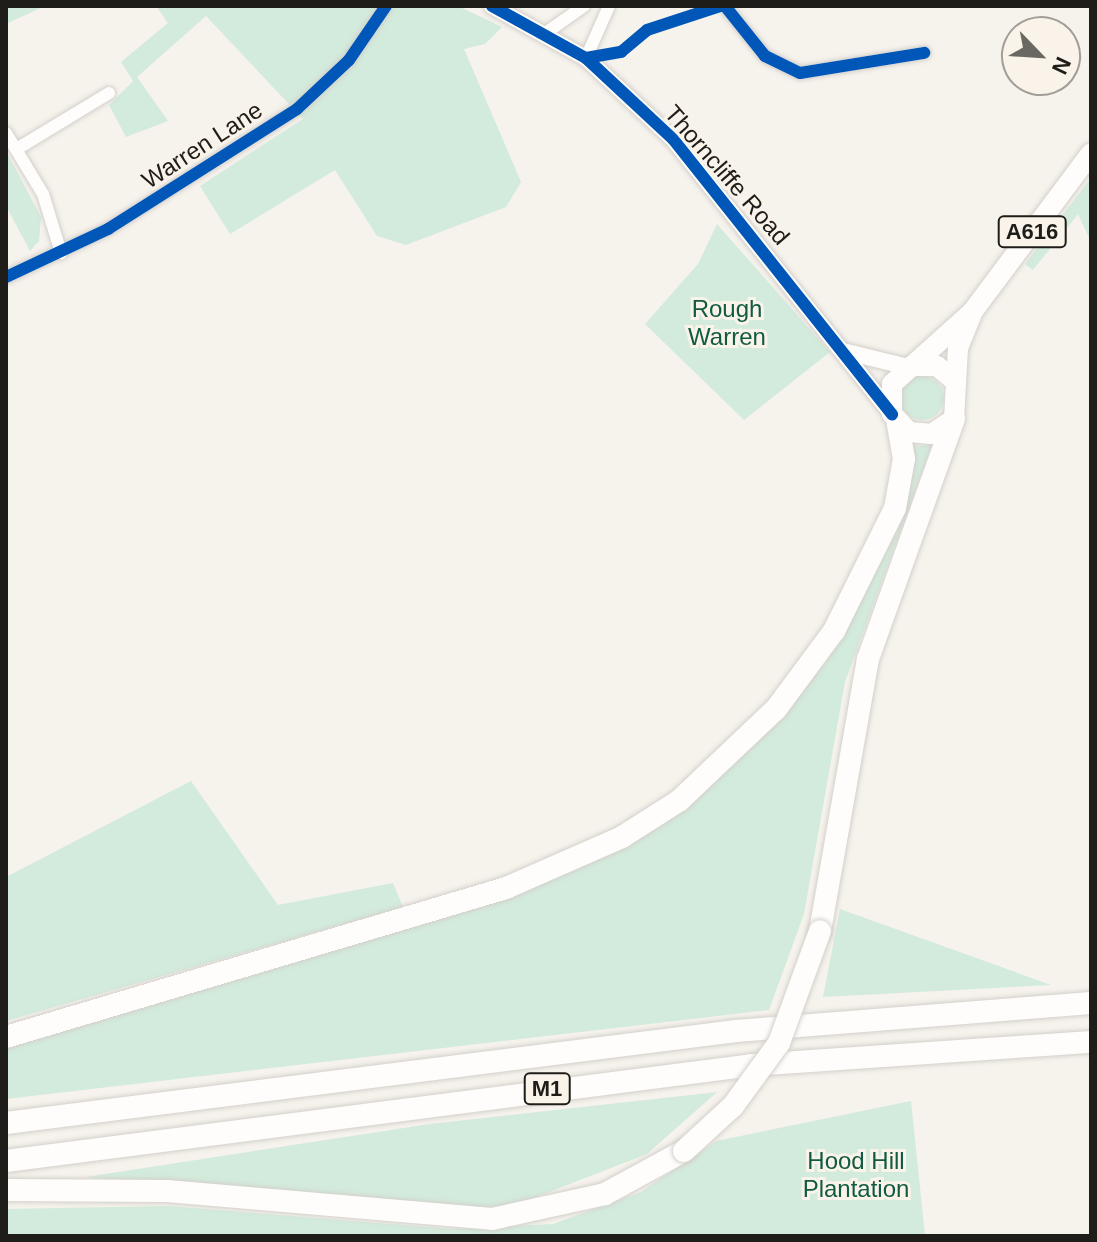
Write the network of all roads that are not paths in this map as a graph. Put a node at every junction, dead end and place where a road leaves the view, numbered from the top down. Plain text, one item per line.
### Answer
1 (386, 6) edge
2 (492, 6) edge
3 (584, 6) edge
4 (609, 6) edge
5 (725, 6) edge
6 (547, 32) junction
7 (924, 53) dead end
8 (586, 58) junction
9 (109, 93) dead end
10 (6, 133) edge
11 (20, 147) junction
12 (1091, 153) edge
13 (61, 253) junction
14 (6, 277) edge
15 (973, 311) junction
16 (847, 352) junction
17 (910, 366) junction
18 (956, 382) junction
19 (895, 419) junction
20 (954, 419) junction
21 (1091, 1003) edge
22 (6, 1037) edge
23 (1091, 1042) edge
24 (6, 1123) edge
25 (6, 1161) edge
26 (6, 1190) edge

1 - 13 street, Warren Lane
2 - 6 street, Thorncliffe Road
3 - 6 street
4 - 8 street
5 - 7 street
6 - 8 street, Thorncliffe Road
8 - 16 street, Thorncliffe Road
9 - 11 street
10 - 11 street
11 - 13 street
12 - 15 highway, A616
13 - 14 street, Warren Lane
15 - 17 highway, A616
15 - 18 highway, A616
16 - 17 street
16 - 19 street, Thorncliffe Road
17 - 18 highway
17 - 19 highway, A616
18 - 20 highway, A616
19 - 20 highway
19 - 22 highway
20 - 26 highway, bridge
21 - 24 highway, M1
23 - 25 highway, M1

